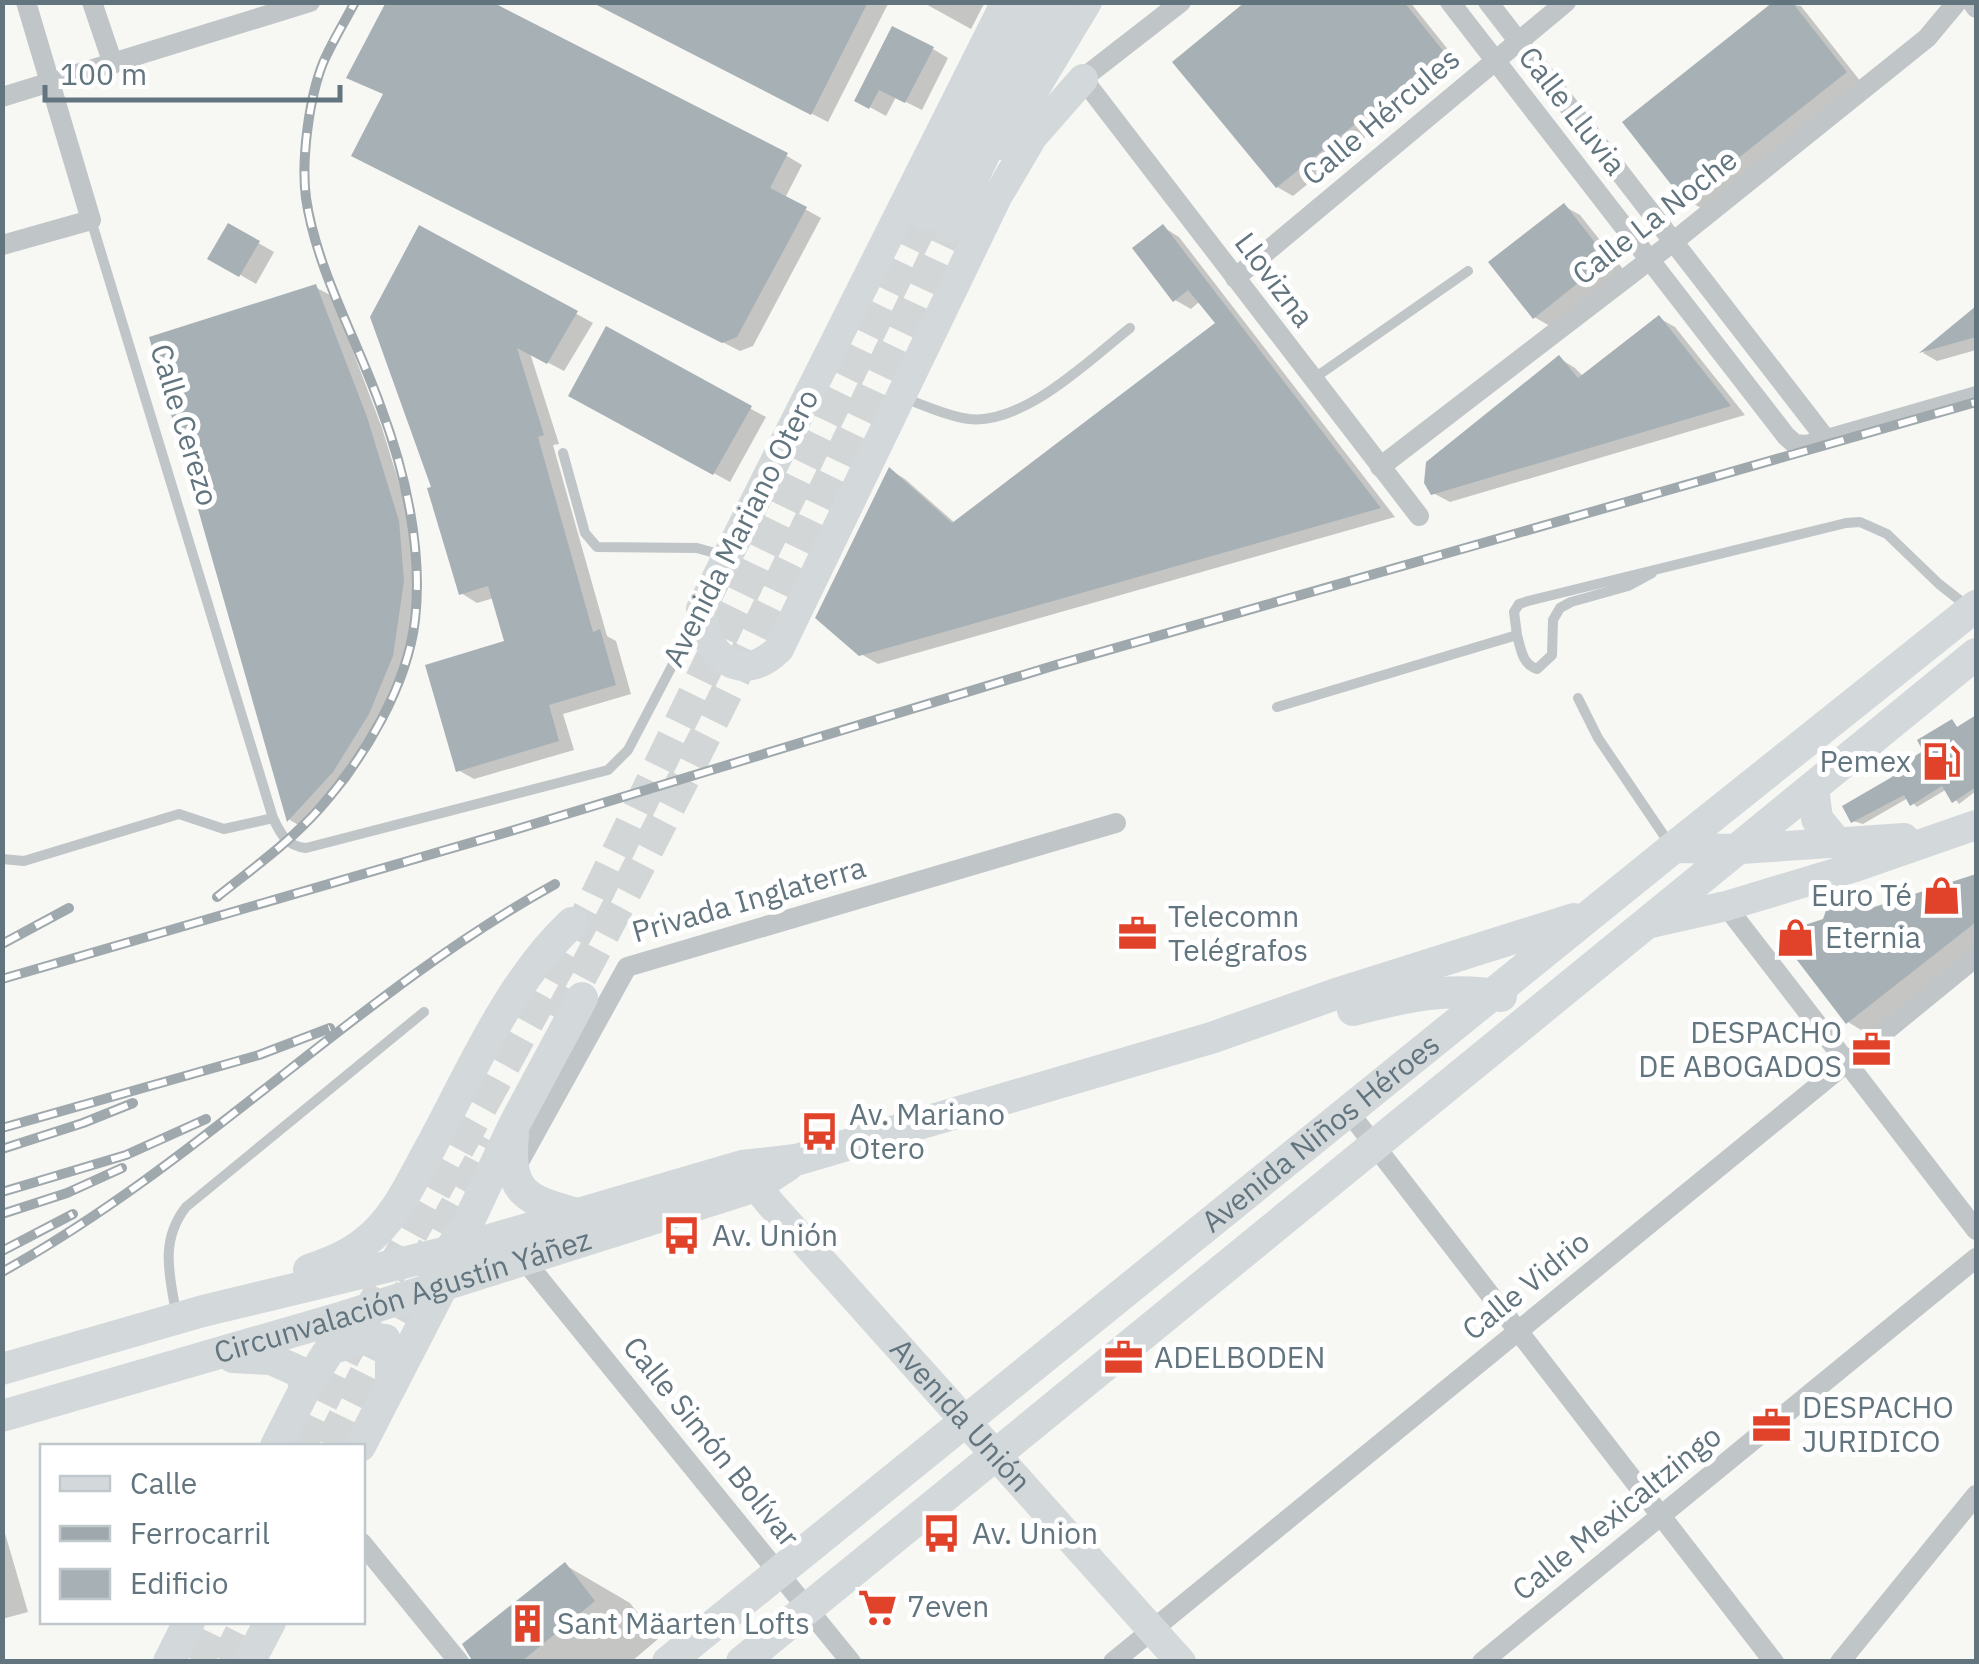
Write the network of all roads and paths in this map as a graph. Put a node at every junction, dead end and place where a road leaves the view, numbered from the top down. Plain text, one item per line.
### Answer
1 (26, 2) edge
2 (92, 2) edge
3 (310, 2) edge
4 (1006, 2) edge
5 (1036, 2) edge
6 (1064, 2) edge
7 (1086, 2) edge
8 (1180, 2) edge
9 (1450, 2) edge
10 (1488, 2) edge
11 (1566, 2) edge
12 (1957, 2) edge
13 (1519, 42) junction
14 (1496, 61) junction
15 (113, 64) junction
16 (1084, 79) junction
17 (50, 83) junction
18 (2, 97) edge
19 (1020, 118) junction
20 (944, 217) junction
21 (91, 220) junction
22 (1673, 242) junction
23 (2, 245) edge
24 (1650, 260) junction
25 (1468, 271) dead end
26 (1235, 278) junction
27 (1130, 328) dead end
28 (1312, 380) junction
29 (900, 396) junction
30 (1976, 396) edge
31 (1826, 439) junction
32 (563, 453) dead end
33 (1380, 467) junction
34 (1419, 516) dead end
35 (728, 556) junction
36 (1661, 567) junction
37 (1974, 608) edge
38 (701, 610) junction
39 (1517, 635) junction
40 (1972, 662) edge
41 (1578, 698) dead end
42 (1277, 707) dead end
43 (1813, 788) junction
44 (273, 818) junction
45 (1116, 823) dead end
46 (1976, 825) edge
47 (1942, 836) junction
48 (1836, 842) junction
49 (1673, 848) junction
50 (1742, 848) junction
51 (2, 858) edge
52 (1726, 906) junction
53 (1592, 913) junction
54 (572, 923) dead end
55 (1646, 924) junction
56 (1976, 958) edge
57 (1493, 994) junction
58 (582, 998) tunnel mouth
59 (1546, 1005) junction
60 (424, 1012) dead end
61 (1211, 1038) junction
62 (1848, 1062) junction
63 (1348, 1111) junction
64 (514, 1124) junction
65 (1375, 1145) junction
66 (512, 1174) junction
67 (749, 1176) junction
68 (578, 1214) junction
69 (1976, 1230) edge
70 (452, 1251) junction
71 (1976, 1258) edge
72 (525, 1261) junction
73 (442, 1286) junction
74 (190, 1315) junction
75 (306, 1328) junction
76 (1518, 1331) junction
77 (172, 1366) junction
78 (2, 1368) edge
79 (391, 1385) junction
80 (306, 1387) junction
81 (2, 1416) edge
82 (964, 1419) junction
83 (277, 1444) edge
84 (361, 1444) edge
85 (996, 1455) junction
86 (1976, 1495) edge
87 (1661, 1516) junction
88 (365, 1547) edge
89 (778, 1572) junction
90 (808, 1608) junction
91 (269, 1624) edge
92 (1152, 1629) junction
93 (249, 1662) edge
94 (460, 1662) edge
95 (668, 1662) edge
96 (742, 1662) edge
97 (851, 1662) edge
98 (1113, 1662) edge
99 (1181, 1662) edge
100 (1482, 1662) edge
101 (1774, 1662) edge
102 (1840, 1662) edge

1 - 17 street, Calle Cerezo
2 - 15 street
3 - 15 street
4 - 35 main road, Avenida Mariano Otero
5 - 20 main road
6 - 20 main road
7 - 19 main road
8 - 16 street
9 - 14 street, Calle Lluvia
10 - 13 street, Calle Lluvia
11 - 13 street, Calle Hércules
12 - 22 street, Calle La Noche
13 - 14 street, Calle Hércules
13 - 22 street, Calle Lluvia
14 - 24 street, Calle Lluvia
14 - 26 street, Calle Hércules
15 - 17 street
16 - 19 street
16 - 26 street, Llovizna
16 - 29 main road
17 - 18 street
17 - 21 street, Calle Cerezo
19 - 20 main road
21 - 23 street
21 - 44 lane, Calle Cerezo
22 - 24 street, Calle La Noche
22 - 31 street, Calle Lluvia
24 - 31 street, Calle Lluvia
24 - 33 street, Calle La Noche
25 - 28 lane
26 - 28 street, Llovizna
27 - 29 lane
28 - 33 street, Llovizna
29 - 38 main road
30 - 31 street
32 - 35 lane
33 - 34 street, Llovizna
35 - 38 main road, Avenida Mariano Otero
36 - 37 lane
36 - 39 lane
36 - 39 lane
37 - 49 main road, Avenida Niños Héroes
38 - 44 lane, Avenida Mariano Otero
39 - 42 lane
40 - 43 main road, Avenida Niños Héroes
41 - 49 lane
43 - 48 main road
43 - 50 main road, Avenida Niños Héroes
44 - 51 lane
45 - 66 street, Privada Inglaterra
46 - 47 main road
47 - 48 main road
47 - 52 main road
48 - 50 main road
49 - 50 main road
49 - 53 main road, Avenida Niños Héroes
50 - 55 main road, Avenida Niños Héroes
52 - 55 main road
52 - 62 street
53 - 57 main road, Avenida Niños Héroes
53 - 61 main road, Circunvalación Agustín Yáñez
54 - 74 main road
55 - 59 main road, Avenida Niños Héroes
56 - 62 street, Calle Vidrio
57 - 59 main road, Circunvalación Agustín Yáñez
57 - 61 main road, Circunvalación Agustín Yáñez
57 - 63 main road, Avenida Niños Héroes
58 - 64 main road
59 - 65 main road, Avenida Niños Héroes
60 - 74 lane
61 - 67 main road, Circunvalación Agustín Yáñez
62 - 69 street
62 - 76 street, Calle Vidrio
63 - 65 street
63 - 82 main road, Avenida Niños Héroes
64 - 66 main road
64 - 70 main road
65 - 76 street
65 - 85 main road, Avenida Niños Héroes
66 - 68 main road
67 - 68 main road, Circunvalación Agustín Yáñez
67 - 72 main road, Circunvalación Agustín Yáñez
67 - 82 main road, Avenida Unión
68 - 70 main road, Circunvalación Agustín Yáñez
70 - 74 main road, Circunvalación Agustín Yáñez
70 - 75 main road
71 - 87 street, Calle Mexicaltzingo
72 - 73 main road, Circunvalación Agustín Yáñez
72 - 89 street, Calle Simón Bolívar
73 - 75 main road, Circunvalación Agustín Yáñez
73 - 79 main road
74 - 78 main road, Circunvalación Agustín Yáñez
75 - 77 main road, Circunvalación Agustín Yáñez
76 - 87 street
76 - 92 street, Calle Vidrio
77 - 80 main road
77 - 81 main road, Circunvalación Agustín Yáñez
79 - 80 main road
79 - 84 main road
80 - 83 main road
82 - 85 main road, Avenida Unión
82 - 89 main road, Avenida Niños Héroes
85 - 90 main road, Avenida Niños Héroes
85 - 92 main road, Avenida Unión
86 - 102 street
87 - 100 street, Calle Mexicaltzingo
87 - 101 street
88 - 94 street
89 - 90 street, Calle Simón Bolívar
89 - 95 main road, Avenida Niños Héroes
90 - 96 main road, Avenida Niños Héroes
90 - 97 street, Calle Simón Bolívar
91 - 93 main road
92 - 98 street, Calle Vidrio
92 - 99 main road, Avenida Unión

